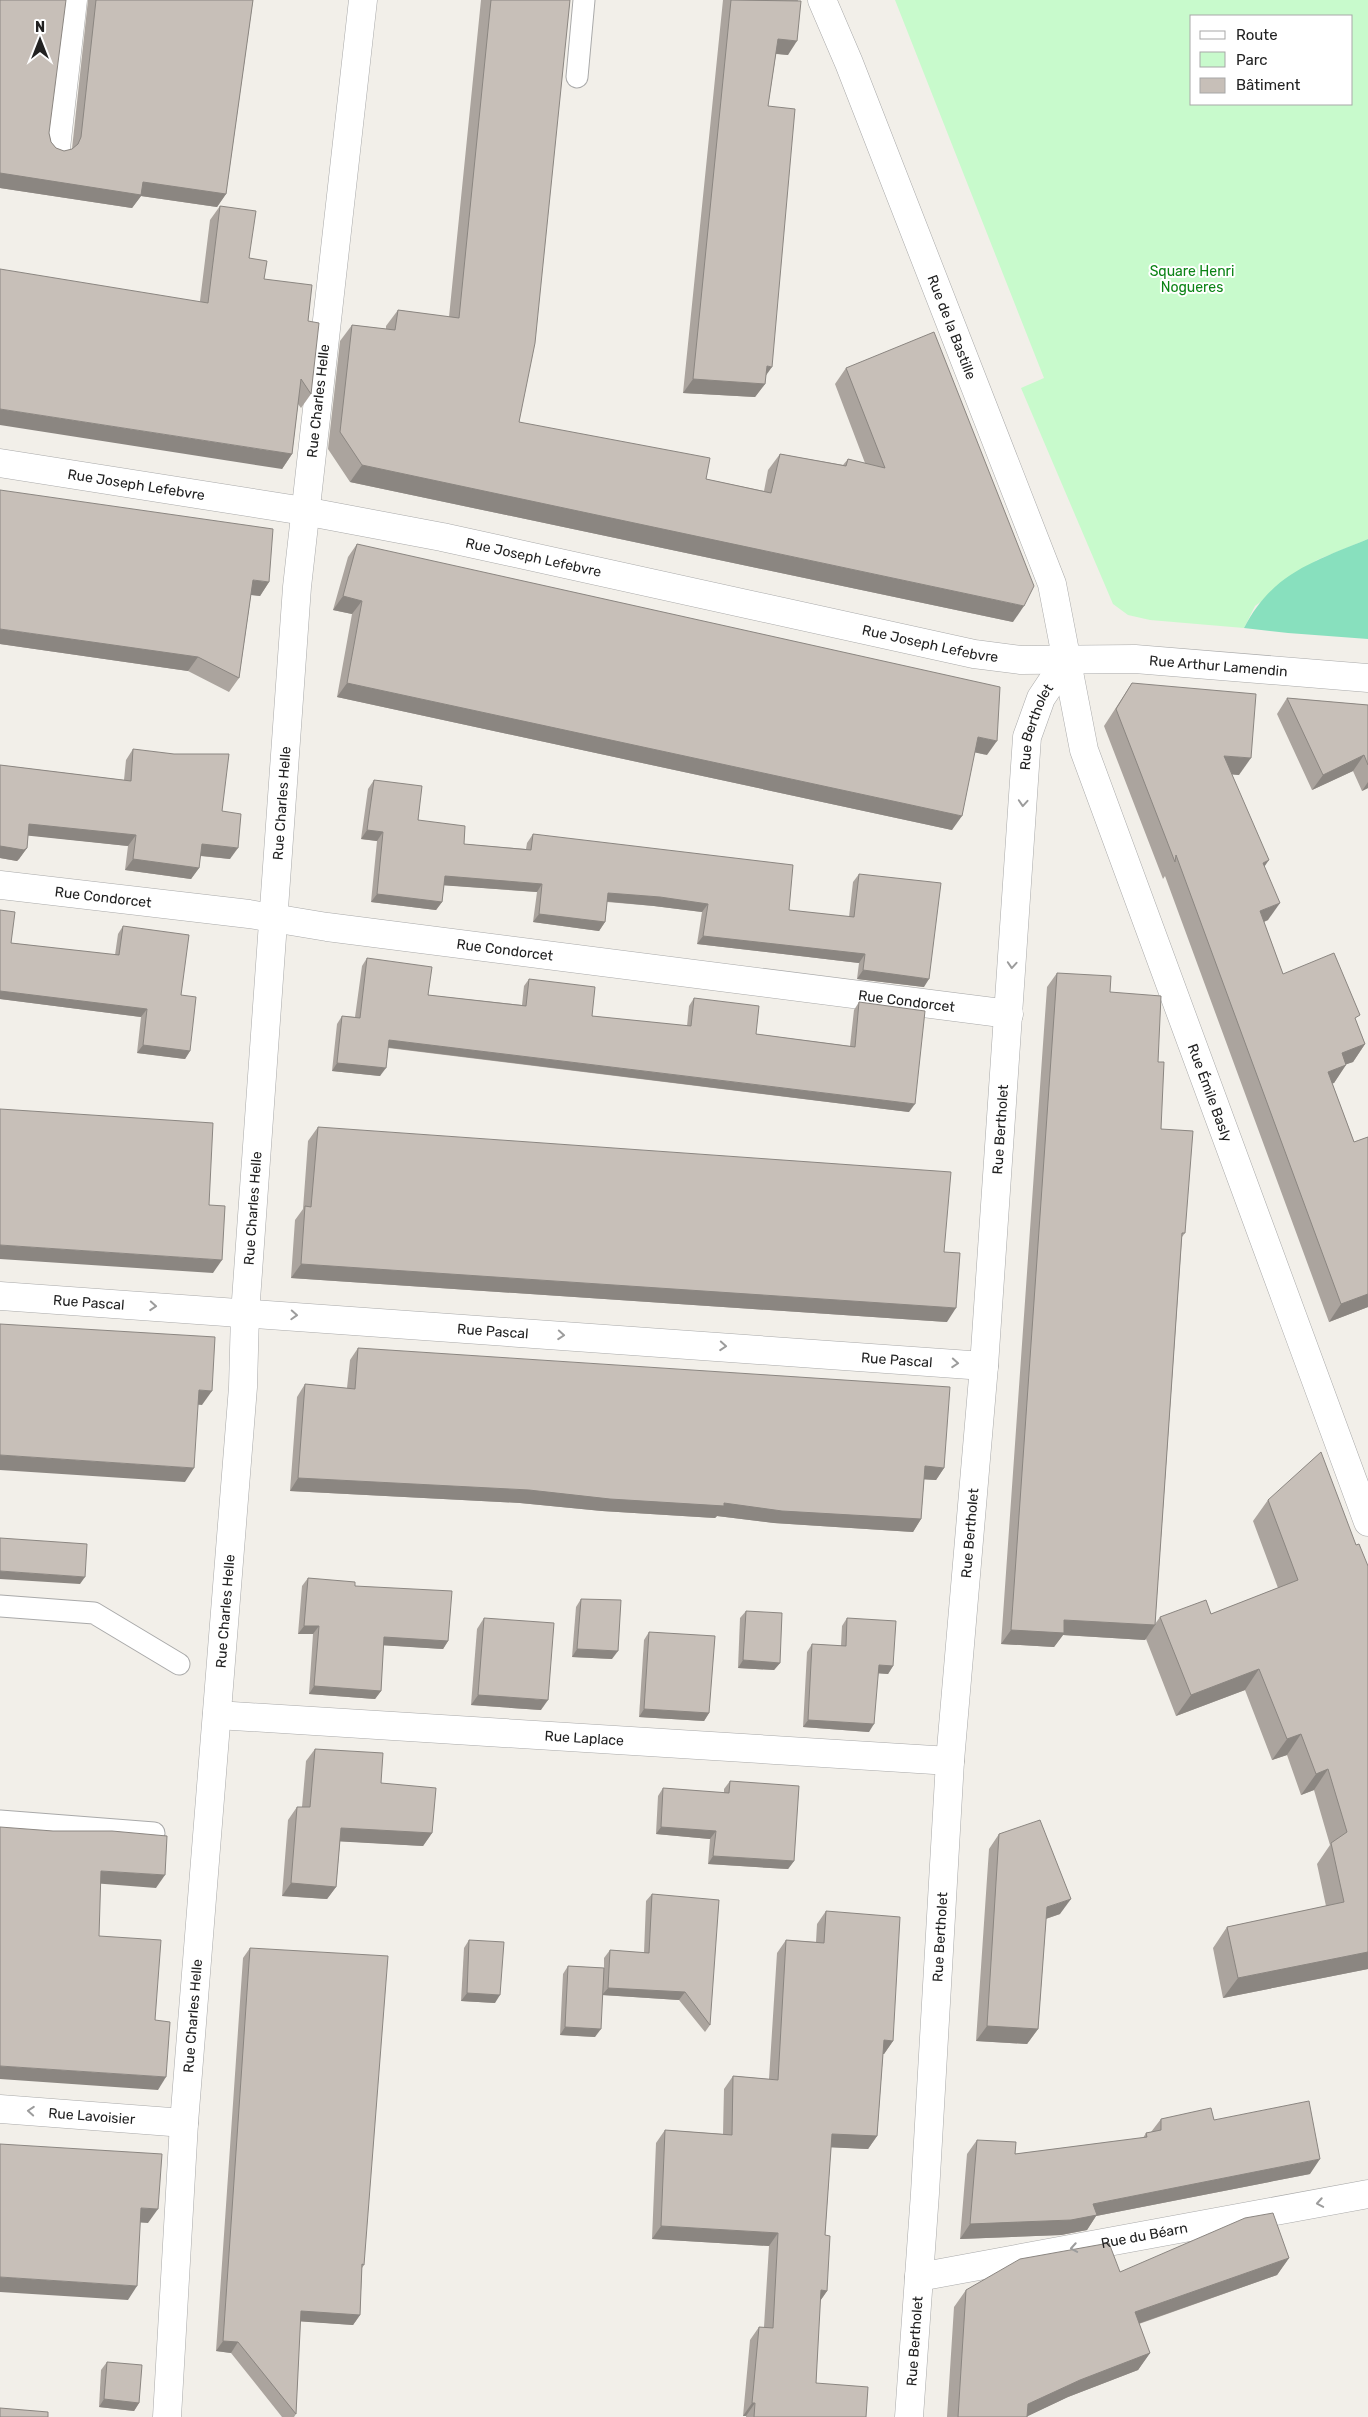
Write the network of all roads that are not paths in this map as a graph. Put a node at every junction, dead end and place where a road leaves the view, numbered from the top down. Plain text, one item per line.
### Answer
1 (73, 0) edge
2 (363, 0) edge
3 (584, 0) edge
4 (822, 0) edge
5 (577, 77) dead end
6 (56, 148) edge
7 (0, 463) edge
8 (304, 510) junction
9 (1067, 659) junction
10 (1368, 678) edge
11 (0, 885) edge
12 (273, 918) junction
13 (1009, 1014) junction
14 (0, 1296) edge
15 (245, 1314) junction
16 (984, 1366) junction
17 (1368, 1522) edge
18 (0, 1606) edge
19 (179, 1664) dead end
20 (217, 1715) junction
21 (950, 1761) junction
22 (0, 1821) edge
23 (154, 1833) edge
24 (0, 2109) edge
25 (184, 2123) junction
26 (1368, 2194) edge
27 (919, 2277) junction
28 (167, 2417) edge
29 (909, 2417) edge

1 - 6 street
2 - 8 street, Rue Charles Helle
3 - 5 lane
4 - 9 street, Rue de la Bastille
7 - 8 street, Rue Joseph Lefebvre
8 - 9 street, Rue Joseph Lefebvre
8 - 12 street, Rue Charles Helle
9 - 10 street, Rue Arthur Lamendin
9 -> 13 street, Rue Bertholet
9 - 17 street, Rue Émile Basly
11 - 12 street, Rue Condorcet
12 - 13 street, Rue Condorcet
12 - 15 street, Rue Charles Helle
13 - 16 street, Rue Bertholet
14 -> 15 street, Rue Pascal
15 -> 16 street, Rue Pascal
15 - 20 street, Rue Charles Helle
16 - 21 street, Rue Bertholet
18 - 19 lane
20 - 21 street, Rue Laplace
20 - 25 street, Rue Charles Helle
21 - 27 street, Rue Bertholet
22 - 23 lane
25 -> 24 street, Rue Lavoisier
25 - 28 street, Rue Charles Helle
26 -> 27 street, Rue du Béarn
27 - 29 street, Rue Bertholet

